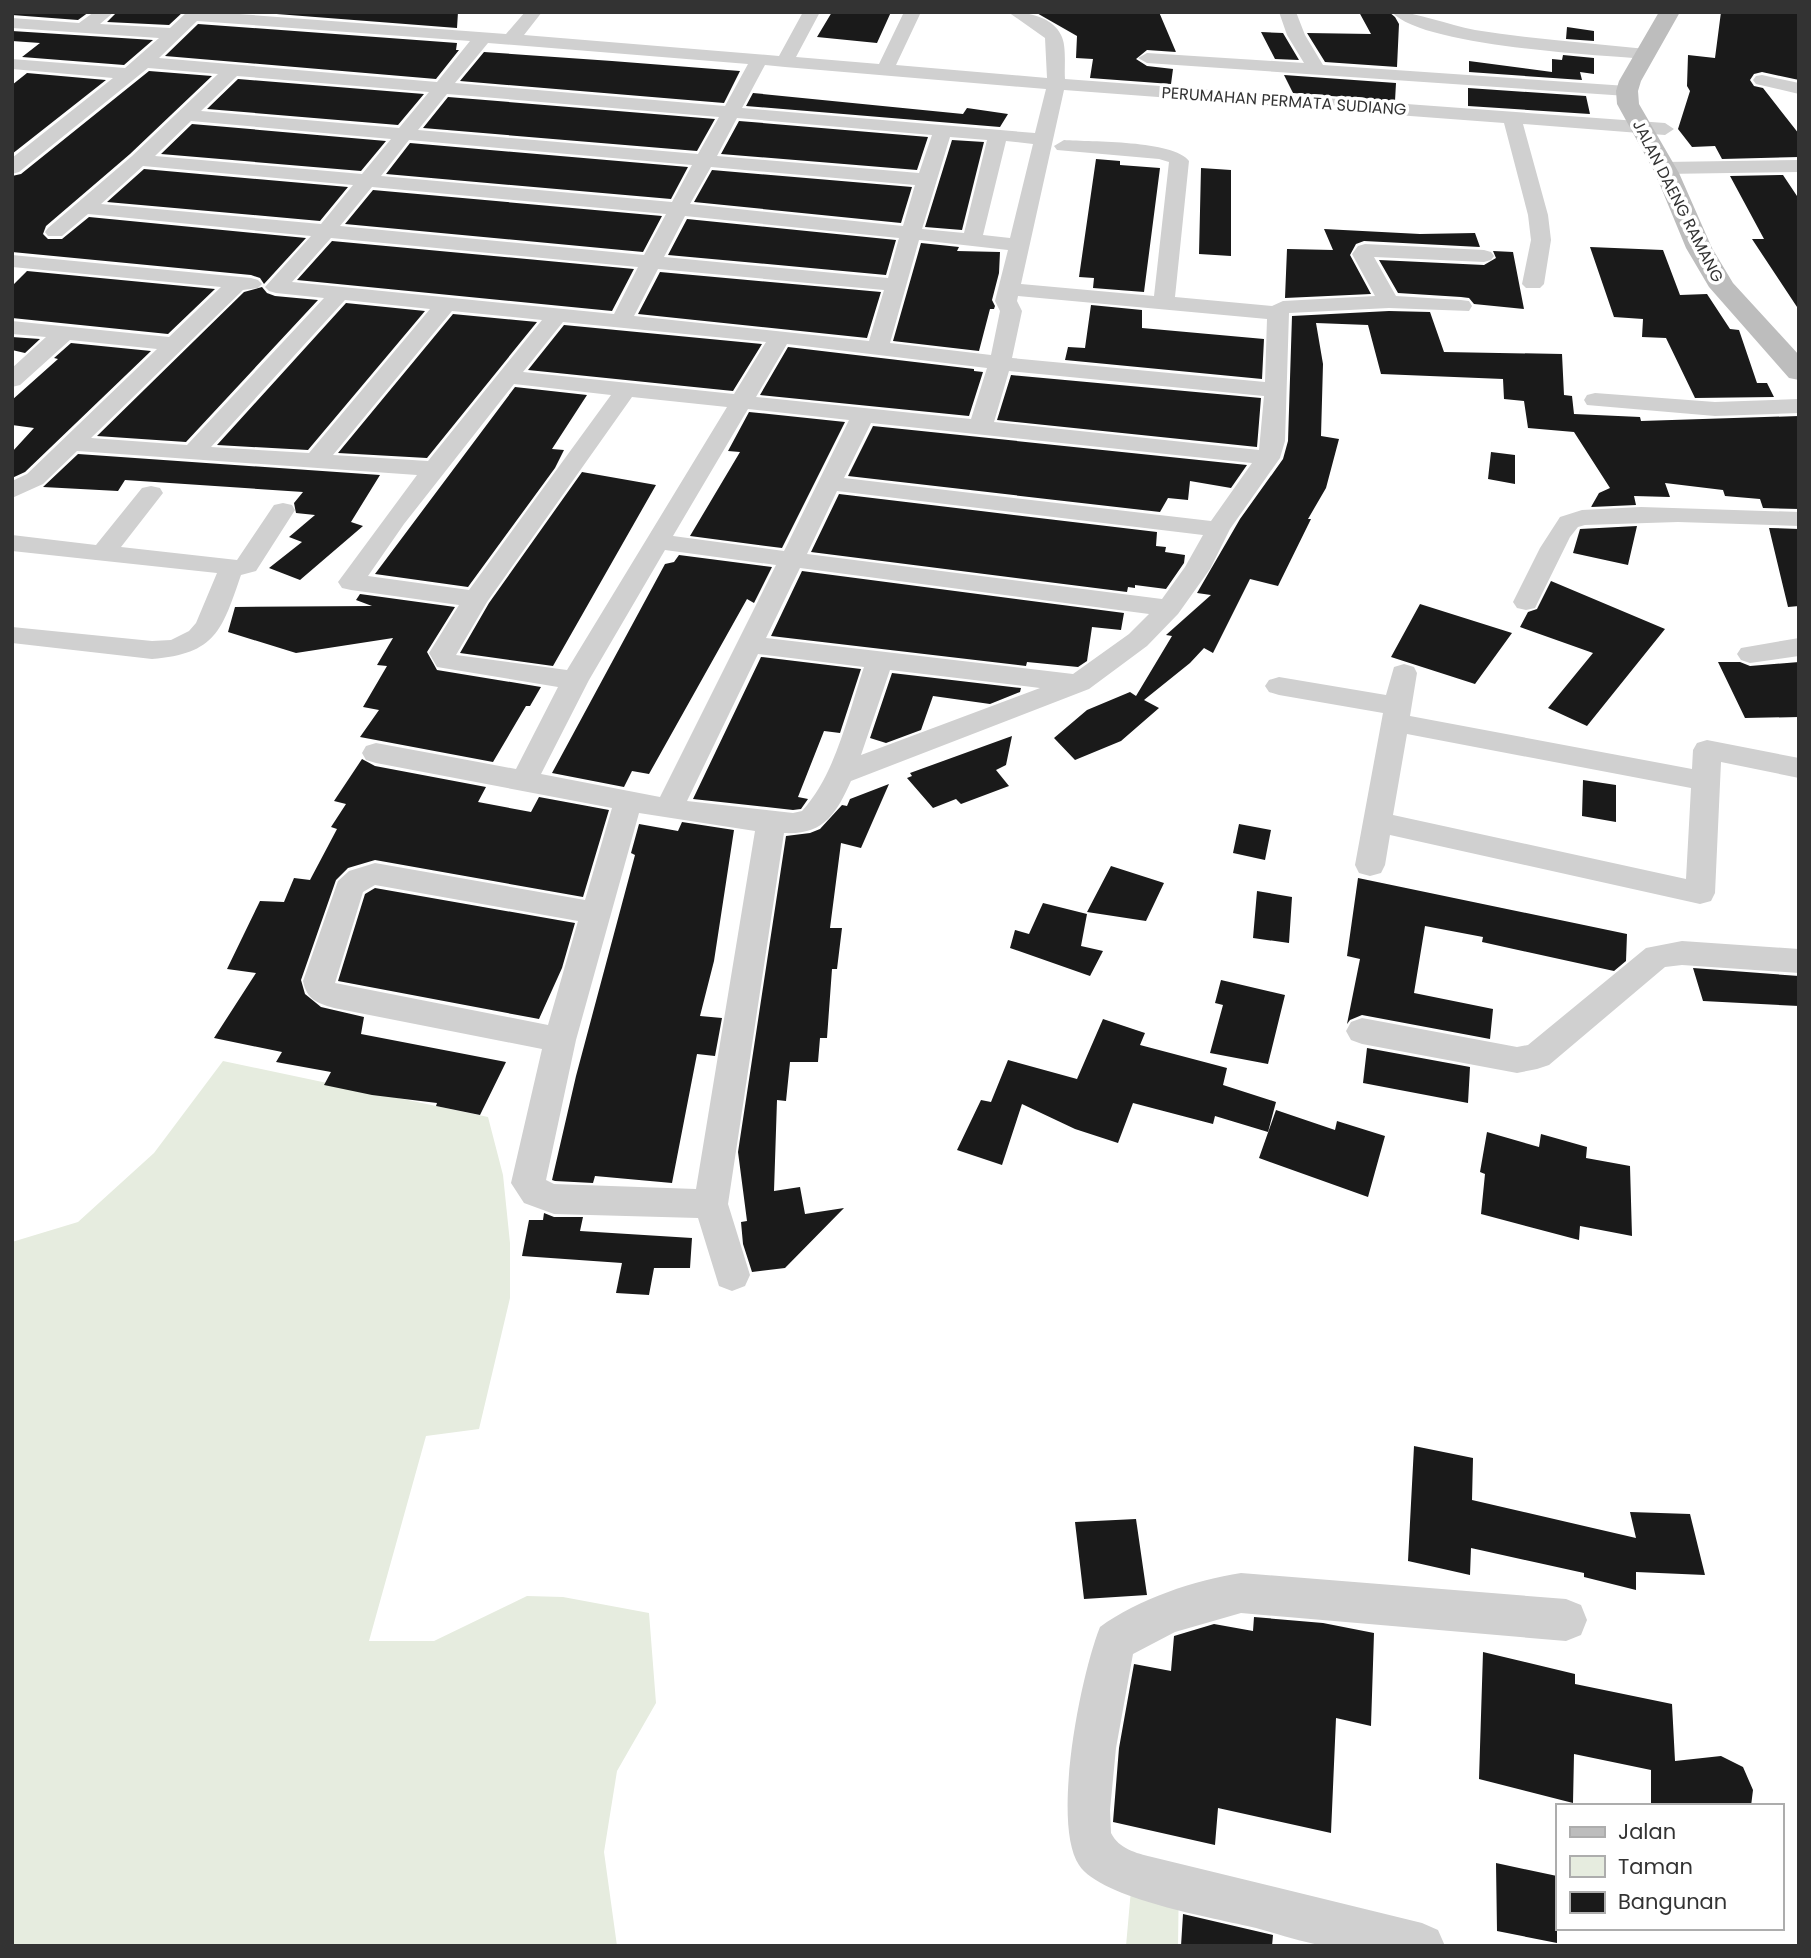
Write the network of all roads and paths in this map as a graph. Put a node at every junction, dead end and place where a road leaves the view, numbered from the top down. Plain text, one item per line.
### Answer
1 (106, 12) edge
2 (534, 12) edge
3 (812, 12) edge
4 (912, 12) edge
5 (1016, 12) edge
6 (1287, 12) edge
7 (1400, 12) edge
8 (1670, 12) edge
9 (1693, 12) edge
10 (195, 14) edge
11 (1443, 21) edge
12 (12, 23) edge
13 (83, 28) junction
14 (176, 34) junction
15 (483, 37) junction
16 (511, 39) junction
17 (1147, 58) dead end
18 (759, 60) junction
19 (144, 62) junction
20 (785, 62) junction
21 (1658, 62) junction
22 (12, 64) edge
23 (34, 66) junction
24 (1315, 68) junction
25 (233, 70) junction
26 (885, 70) junction
27 (128, 74) junction
28 (1762, 80) dead end
29 (12, 83) edge
30 (1056, 84) junction
31 (439, 88) junction
32 (1799, 89) edge
33 (1627, 91) junction
34 (1654, 106) dead end
35 (731, 113) junction
36 (188, 115) junction
37 (1513, 119) junction
38 (1639, 128) junction
39 (1665, 129) junction
40 (943, 131) junction
41 (403, 134) junction
42 (998, 134) junction
43 (1044, 139) junction
44 (705, 159) junction
45 (139, 160) junction
46 (1799, 166) edge
47 (1664, 167) junction
48 (12, 168) edge
49 (1691, 168) junction
50 (1059, 171) dead end
51 (926, 180) junction
52 (367, 181) junction
53 (1702, 193) dead end
54 (84, 208) junction
55 (678, 209) junction
56 (326, 231) junction
57 (55, 232) dead end
58 (912, 233) junction
59 (972, 240) junction
60 (1021, 244) junction
61 (1484, 256) dead end
62 (1705, 258) junction
63 (21, 262) edge
64 (651, 263) junction
65 (1036, 269) dead end
66 (12, 278) edge
67 (1742, 282) junction
68 (238, 283) junction
69 (1533, 284) dead end
70 (897, 285) junction
71 (276, 287) junction
72 (340, 293) junction
73 (1017, 299) junction
74 (1389, 302) junction
75 (1164, 303) junction
76 (445, 304) junction
77 (1461, 306) dead end
78 (557, 315) junction
79 (1279, 319) junction
80 (621, 321) junction
81 (12, 327) edge
82 (64, 333) junction
83 (780, 337) junction
84 (1799, 340) edge
85 (173, 344) junction
86 (878, 348) junction
87 (1000, 363) junction
88 (1799, 372) edge
89 (508, 377) junction
90 (12, 380) edge
91 (1276, 390) junction
92 (625, 391) junction
93 (1595, 400) dead end
94 (743, 402) junction
95 (1799, 406) edge
96 (863, 415) junction
97 (981, 426) junction
98 (72, 443) junction
99 (192, 453) junction
100 (1268, 458) junction
101 (315, 461) junction
102 (433, 469) junction
103 (829, 483) junction
104 (12, 491) edge
105 (151, 494) dead end
106 (283, 510) dead end
107 (1799, 519) edge
108 (1218, 528) junction
109 (658, 542) junction
110 (12, 543) edge
111 (102, 554) junction
112 (791, 560) junction
113 (231, 569) junction
114 (476, 598) junction
115 (1526, 602) dead end
116 (1169, 608) junction
117 (12, 635) edge
118 (750, 645) junction
119 (1799, 647) edge
120 (1750, 654) dead end
121 (880, 660) junction
122 (1404, 673) dead end
123 (575, 680) junction
124 (1079, 684) junction
125 (1279, 686) dead end
126 (1396, 714) junction
127 (376, 753) dead end
128 (1799, 768) edge
129 (840, 774) junction
130 (524, 780) junction
131 (1705, 781) junction
132 (628, 801) junction
133 (669, 808) junction
134 (1378, 822) junction
135 (771, 824) junction
136 (1370, 865) dead end
137 (595, 913) junction
138 (1799, 961) edge
139 (1362, 1031) dead end
140 (560, 1040) junction
141 (711, 1204) junction
142 (732, 1275) dead end
143 (1566, 1620) dead end
144 (1422, 1946) edge

1 - 13 street
2 - 16 street
3 - 20 street
4 - 26 street
5 - 30 street
6 - 24 street
7 - 11 street
8 - 21 main road
9 - 21 main road
10 - 14 street
10 - 15 street, PERUMAHAN PERMATA SUDIANG
11 - 21 street
12 - 13 street
13 - 14 street
14 - 19 street
15 - 16 street, PERUMAHAN PERMATA SUDIANG
15 - 31 street
16 - 18 street, PERUMAHAN PERMATA SUDIANG
17 - 24 street
18 - 20 street, PERUMAHAN PERMATA SUDIANG
18 - 35 street
19 - 25 street
19 - 27 street
20 - 26 street, PERUMAHAN PERMATA SUDIANG
21 - 33 main road
22 - 23 street
23 - 27 street
23 - 29 street
24 - 33 street
25 - 31 street
25 - 36 street
26 - 30 street, PERUMAHAN PERMATA SUDIANG
27 - 48 street
28 - 32 street
30 - 37 street, PERUMAHAN PERMATA SUDIANG
30 - 43 street
31 - 35 street
31 - 41 street
33 - 38 main road, JALAN DAENG RAMANG
34 - 39 main road, JALAN DAENG RAMANG
35 - 40 street
35 - 44 street
36 - 41 street
36 - 45 street
37 - 38 street, PERUMAHAN PERMATA SUDIANG
37 - 69 street
38 - 39 street, PERUMAHAN PERMATA SUDIANG
38 - 47 main road, JALAN DAENG RAMANG
39 - 49 main road, JALAN DAENG RAMANG
40 - 42 street
40 - 51 street
41 - 44 street
41 - 52 street
42 - 43 street
42 - 59 street
43 - 60 street
44 - 51 street
44 - 55 street
45 - 52 street
45 - 54 street
46 - 49 street
47 - 49 street
47 - 62 main road, JALAN DAENG RAMANG
49 - 53 main road, JALAN DAENG RAMANG
50 - 75 street
51 - 58 street
52 - 55 street
52 - 56 street
54 - 56 street
54 - 57 street
55 - 58 street
55 - 64 street
56 - 64 street
56 - 71 street
58 - 59 street
58 - 70 street
59 - 60 street
60 - 73 street
61 - 74 street
62 - 67 main road
62 - 67 main road, JALAN DAENG RAMANG
63 - 66 street
63 - 68 street
64 - 70 street
64 - 80 street
65 - 73 street
67 - 84 main road, JALAN DAENG RAMANG
67 - 88 main road, JALAN DAENG RAMANG
68 - 71 street
68 - 85 street
70 - 86 street
71 - 72 street
72 - 76 street
72 - 99 street
73 - 75 street
73 - 79 street
73 - 87 street
74 - 77 street
74 - 79 street
75 - 79 street
76 - 78 street
76 - 101 street
78 - 80 street
78 - 89 street
79 - 91 street
80 - 83 street
81 - 82 street
82 - 85 street
82 - 90 street
83 - 86 street
83 - 94 street
85 - 98 street
86 - 87 street
87 - 91 street
87 - 97 street
89 - 92 street
89 - 102 street
91 - 100 street
92 - 94 street
92 - 114 street
93 - 95 street
94 - 96 street
94 - 109 street
96 - 97 street
96 - 103 street
97 - 100 street
98 - 99 street
98 - 104 street
99 - 101 street
100 - 108 street
101 - 102 street
102 - 114 street
103 - 108 street
103 - 112 street
105 - 111 street
106 - 113 street
107 - 115 street
108 - 116 street
109 - 112 street
109 - 123 street
110 - 111 street
111 - 113 street
112 - 116 street
112 - 118 street
113 - 117 street
114 - 123 street
116 - 124 street
118 - 121 street
118 - 133 street
119 - 120 street
121 - 124 street
121 - 129 street
122 - 126 street
123 - 130 street
124 - 129 street
125 - 126 street
126 - 131 street
126 - 134 street
127 - 130 street
128 - 131 street
129 - 135 street
130 - 132 street
131 - 134 street
132 - 133 street
132 - 137 street
133 - 135 street
134 - 136 street
135 - 141 street
137 - 140 street
137 - 140 street
138 - 139 street
140 - 141 street
141 - 142 street
143 - 144 street

